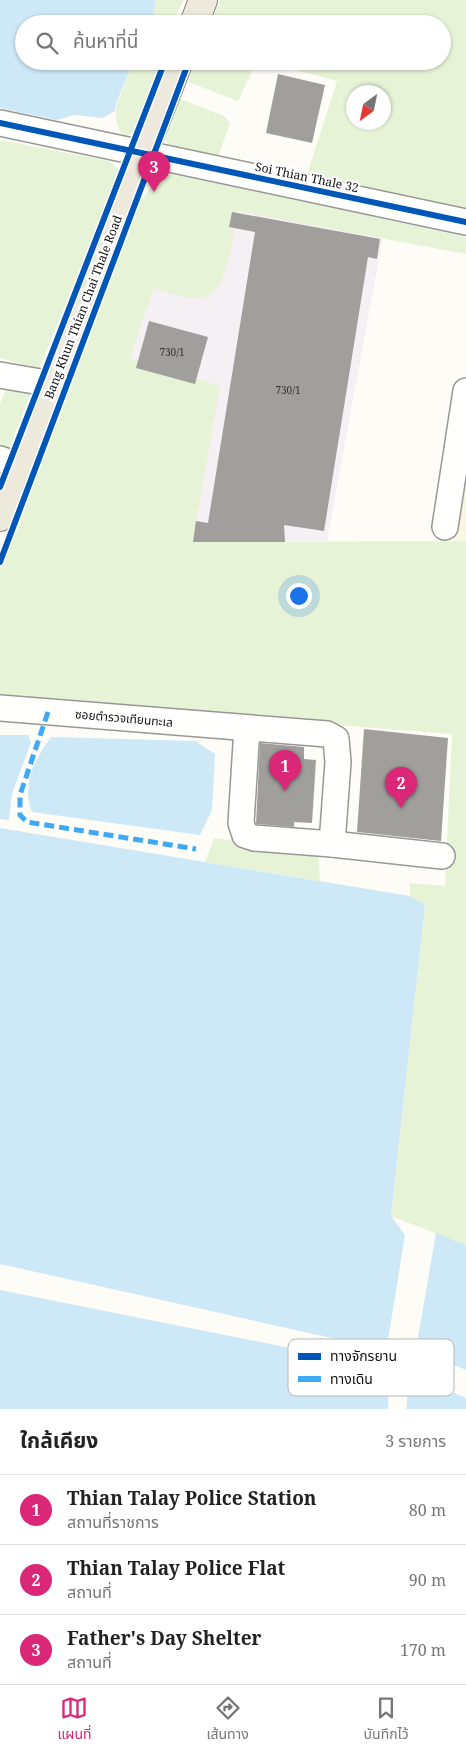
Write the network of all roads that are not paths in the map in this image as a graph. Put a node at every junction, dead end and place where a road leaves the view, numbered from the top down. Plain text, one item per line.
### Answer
1 (203, 0) edge
2 (197, 15) edge
3 (175, 70) edge
4 (0, 123) edge
5 (143, 153) junction
6 (466, 222) edge
7 (0, 375) edge
8 (52, 384) junction
9 (466, 391) edge
10 (10, 462) edge
11 (1, 511) edge
12 (445, 527) dead end
13 (0, 708) edge
14 (248, 728) junction
15 (332, 844) junction
16 (442, 856) dead end

1 - 2 main road
3 - 5 main road, Bang Khun Thian Chai Thale Road
4 - 5 street, Soi Thian Thale 32
5 - 6 street, Soi Thian Thale 32
5 - 8 main road, Bang Khun Thian Chai Thale Road
7 - 8 street
8 - 10 main road, Bang Khun Thian Chai Thale Road
9 - 12 street
10 - 11 main road, Bang Khun Thian Chai Thale Road
13 - 14 street, ซอยตำรวจเทียนทะเล
14 - 15 street, ซอยตำรวจเทียนทะเล
14 - 15 street
15 - 16 street

